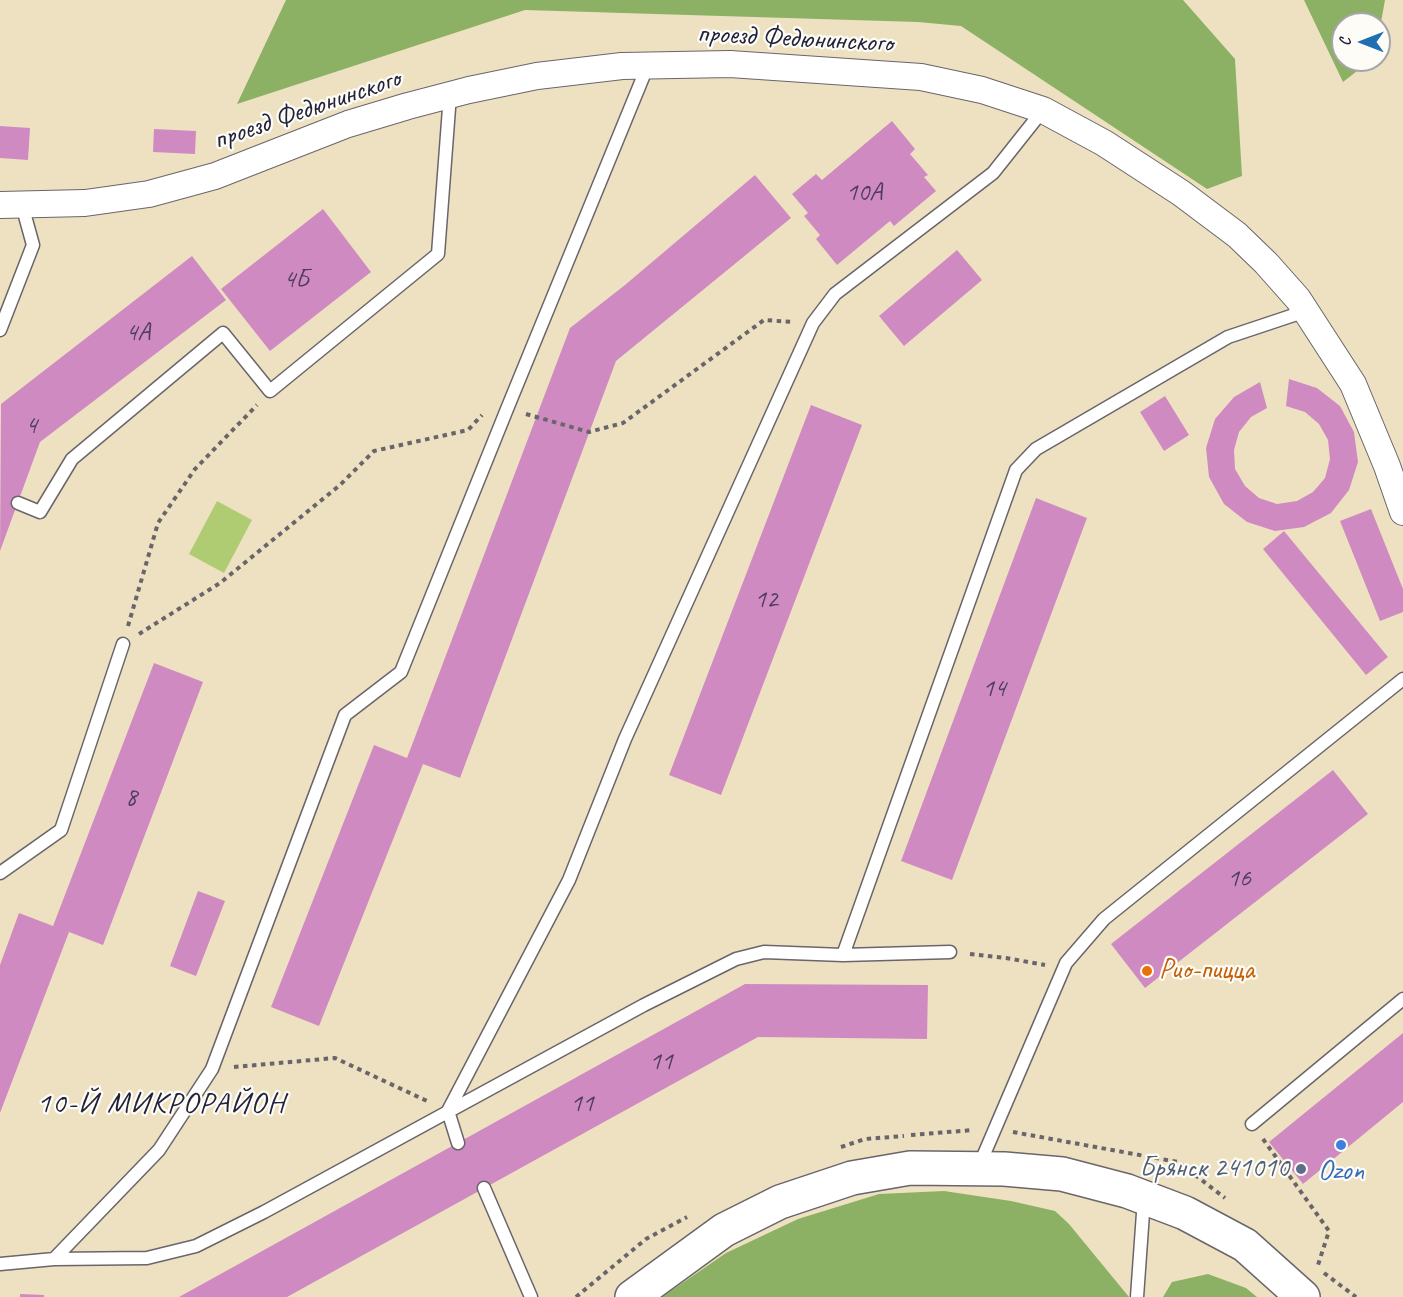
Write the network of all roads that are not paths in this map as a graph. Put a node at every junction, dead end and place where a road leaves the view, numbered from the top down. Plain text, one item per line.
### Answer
1 (648, 65) junction
2 (450, 95) junction
3 (1043, 110) junction
4 (11, 205) edge
5 (1306, 311) junction
6 (0, 330) edge
7 (18, 503) dead end
8 (1403, 512) edge
9 (123, 644) road end
10 (1403, 680) edge
11 (0, 873) edge
12 (950, 952) dead end
13 (843, 955) junction
14 (1403, 999) edge
15 (448, 1111) junction
16 (1252, 1124) road end
17 (458, 1143) dead end
18 (977, 1169) junction
19 (484, 1188) dead end
20 (1144, 1197) junction
21 (54, 1258) junction
22 (0, 1264) edge
23 (531, 1297) edge
24 (632, 1297) edge
25 (1137, 1297) edge
26 (1303, 1297) edge

1 - 2 street, проезд Федюнинского
1 - 3 street, проезд Федюнинского
1 - 21 lane
2 - 4 street, проезд Федюнинского
2 - 7 lane
3 - 5 street, проезд Федюнинского
3 - 15 lane
4 - 6 lane
5 - 8 street, проезд Федюнинского
5 - 13 lane
9 - 11 lane
10 - 18 lane
12 - 13 lane
13 - 15 lane
14 - 16 lane
15 - 17 lane
15 - 21 lane
18 - 20 street
18 - 24 street
19 - 23 lane
20 - 25 lane
20 - 26 street
21 - 22 lane

